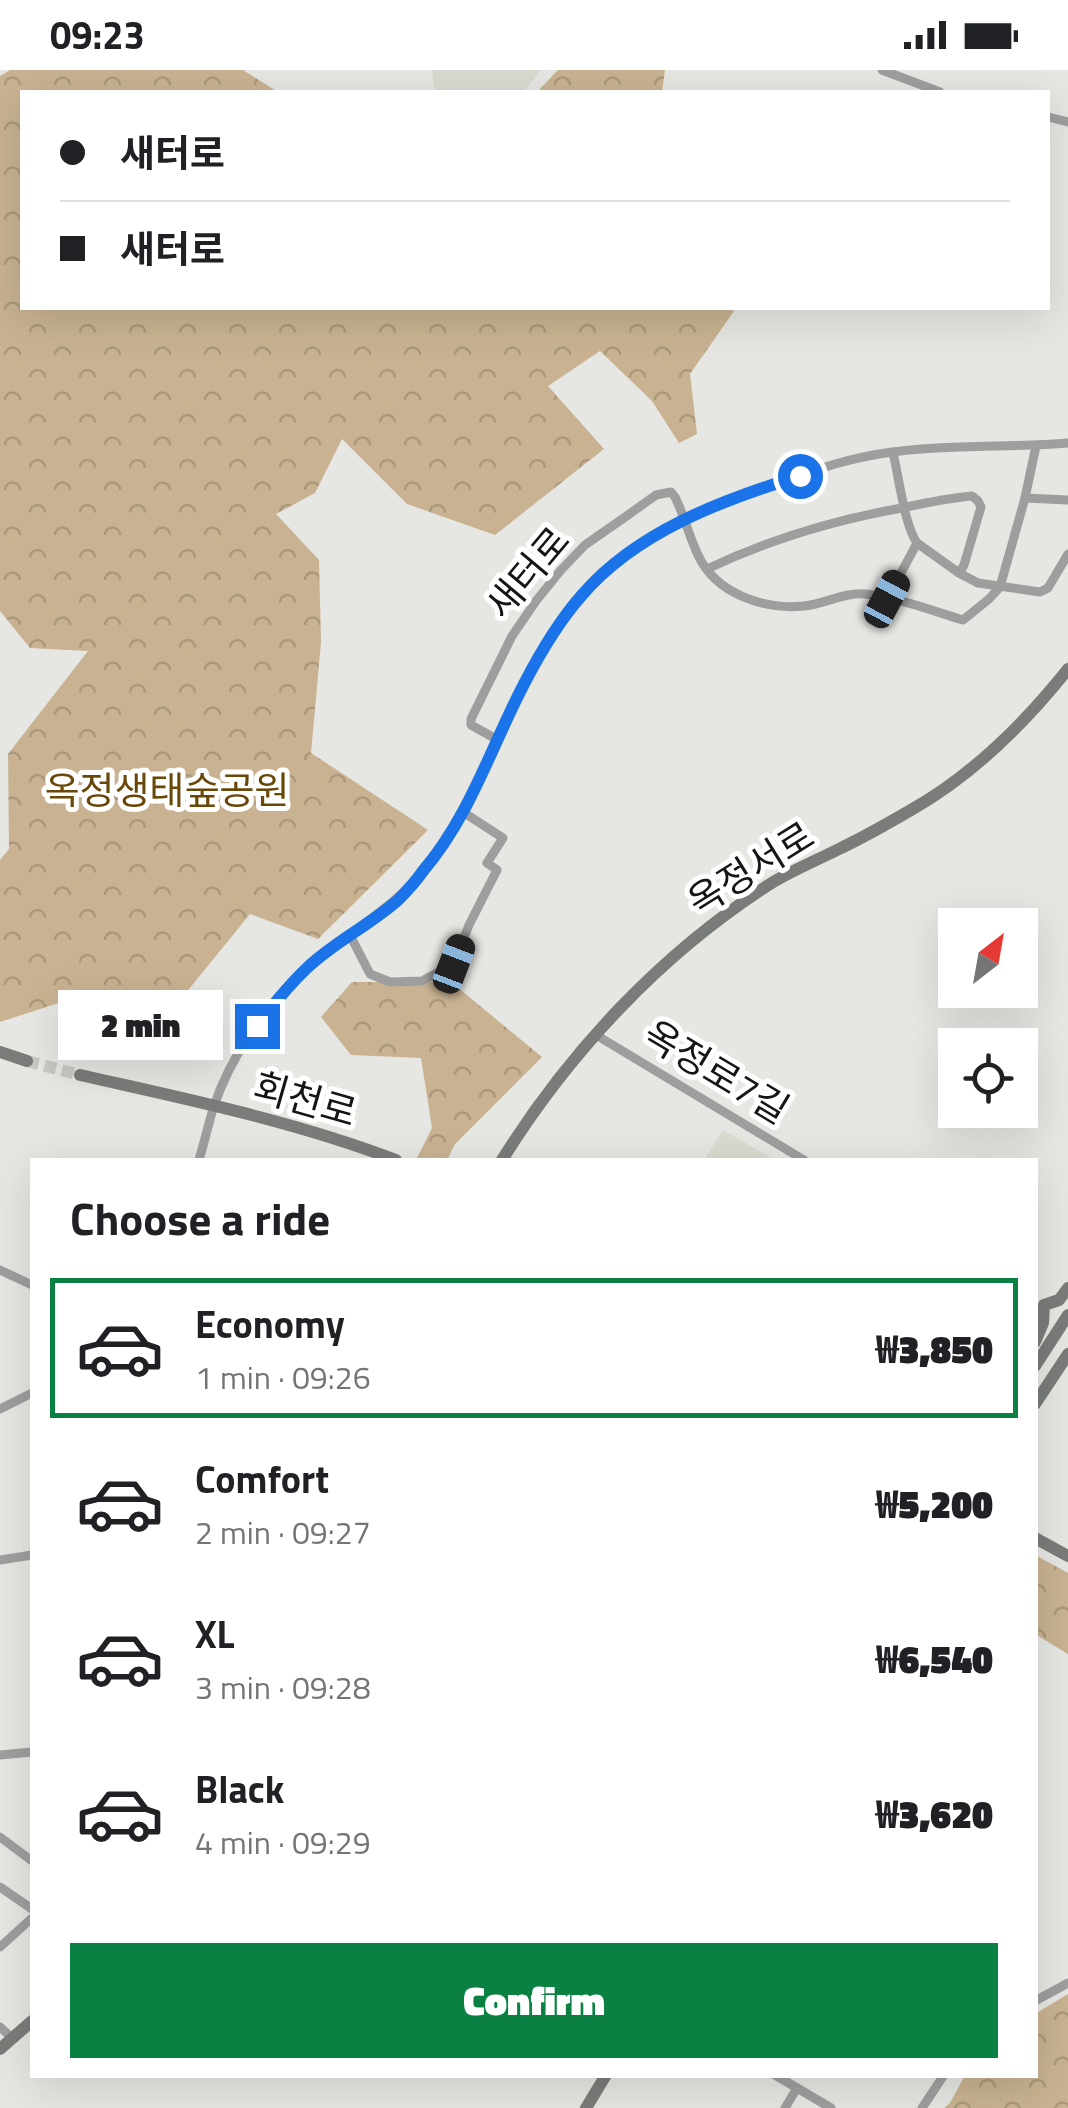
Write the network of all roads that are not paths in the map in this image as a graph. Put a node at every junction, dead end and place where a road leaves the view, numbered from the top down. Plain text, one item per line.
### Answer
1 (882, 70) edge
2 (935, 90) edge
3 (1068, 443) edge
4 (1036, 446) junction
5 (893, 452) junction
6 (1025, 498) junction
7 (1068, 500) edge
8 (906, 507) junction
9 (684, 519) junction
10 (917, 544) junction
11 (1068, 554) edge
12 (707, 568) junction
13 (960, 573) junction
14 (1000, 586) junction
15 (887, 599) junction
16 (1068, 668) edge
17 (498, 740) junction
18 (463, 812) junction
19 (350, 935) junction
20 (596, 1035) junction
21 (0, 1052) edge
22 (26, 1061) tunnel mouth
23 (80, 1076) tunnel mouth
24 (214, 1106) junction
25 (201, 1158) edge
26 (390, 1158) edge
27 (503, 1158) edge
28 (801, 1158) edge
29 (0, 1270) edge
30 (30, 1284) edge
31 (1065, 1292) edge
32 (1039, 1302) edge
33 (1068, 1315) edge
34 (1038, 1338) edge
35 (1068, 1354) edge
36 (1038, 1361) edge
37 (30, 1395) edge
38 (1038, 1399) edge
39 (0, 1409) edge
40 (1038, 1540) edge
41 (30, 1556) edge
42 (1068, 1556) edge
43 (0, 1560) edge
44 (30, 1752) edge
45 (0, 1755) edge
46 (0, 1838) edge
47 (30, 1860) edge
48 (0, 1887) edge
49 (30, 1908) edge
50 (30, 1920) edge
51 (0, 1947) edge
52 (1068, 1983) edge
53 (1038, 1999) edge
54 (30, 2024) edge
55 (0, 2027) edge
56 (12, 2038) junction
57 (0, 2049) edge
58 (604, 2078) edge
59 (780, 2078) edge
60 (942, 2078) edge
61 (797, 2088) junction
62 (586, 2108) edge
63 (785, 2108) edge
64 (831, 2108) edge
65 (922, 2108) edge

1 - 2 street
3 - 4 street, 새터로
4 - 5 street, 새터로
4 - 6 street
5 - 8 street
5 - 9 street, 새터로
6 - 7 street
6 - 14 street
8 - 10 street
8 - 12 street
8 - 13 street
9 - 12 street
9 - 17 street, 새터로
9 - 17 street, 새터로
10 - 13 street
10 - 15 street
11 - 14 street
12 - 15 street
13 - 14 street
14 - 15 street
16 - 20 street, 옥정서로
17 - 18 street, 새터로
18 - 19 street, 새터로
18 - 19 street
19 - 24 street, 새터로
20 - 27 street, 옥정서로
20 - 28 street, 옥정로7길
21 - 22 street
23 - 24 street, 회천로
24 - 25 street, 새터로
24 - 26 street, 회천로
29 - 30 street
31 - 32 street
31 - 34 street
32 - 34 street
33 - 36 street
35 - 38 street
37 - 39 street
40 - 42 street
41 - 43 street
44 - 45 street
46 - 47 street
48 - 49 street
50 - 51 street
52 - 53 street
54 - 56 street
55 - 56 street
56 - 57 street
58 - 62 street
59 - 61 street
60 - 65 street
61 - 63 street
61 - 64 street

